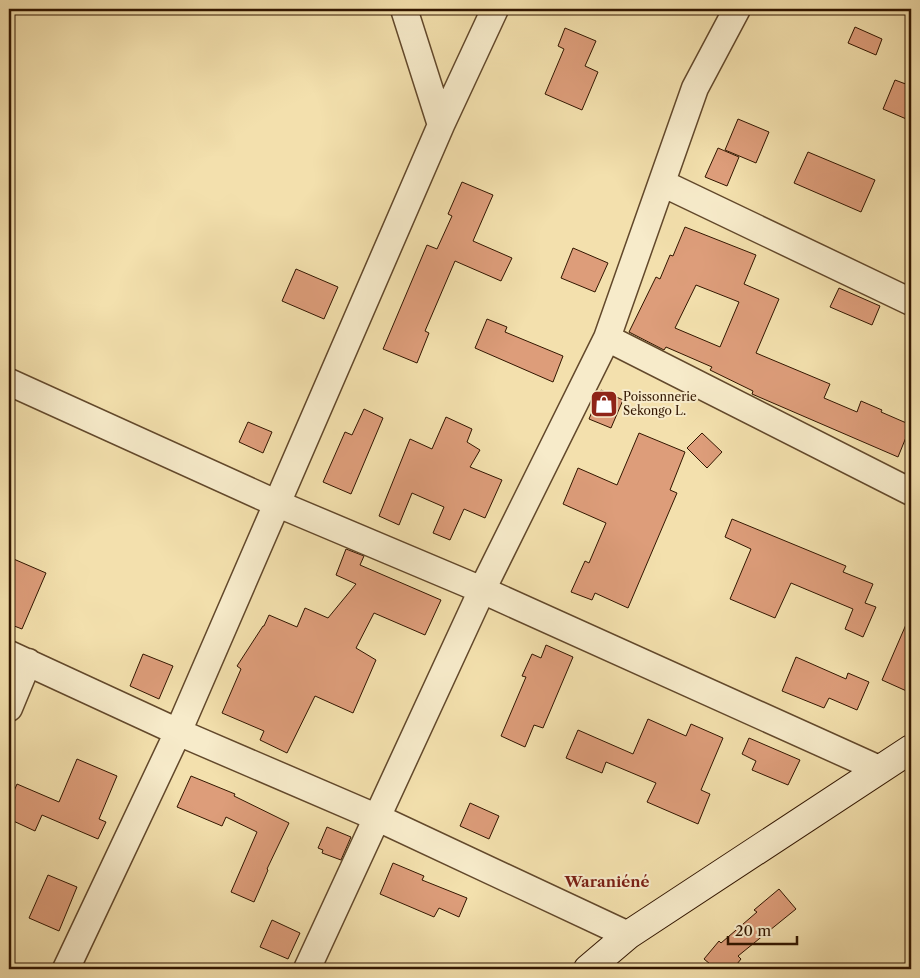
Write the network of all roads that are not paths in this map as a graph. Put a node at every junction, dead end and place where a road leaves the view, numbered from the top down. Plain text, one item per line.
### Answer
1 (404, 9) edge
2 (496, 9) edge
3 (737, 9) edge
4 (440, 126) junction
5 (662, 183) junction
6 (911, 302) edge
7 (607, 338) junction
8 (9, 382) edge
9 (911, 492) edge
10 (278, 504) junction
11 (482, 590) junction
12 (19, 658) edge
13 (9, 708) edge
14 (178, 732) junction
15 (911, 749) edge
16 (879, 769) junction
17 (378, 818) junction
18 (628, 935) junction
19 (66, 969) edge
20 (308, 969) edge
21 (588, 969) edge

1 - 4 street
2 - 4 street
3 - 5 street
4 - 10 street
5 - 6 street
5 - 7 street
7 - 9 street
7 - 11 street
8 - 10 street
10 - 11 street
10 - 14 street
11 - 16 street
11 - 17 street
12 - 13 street
12 - 14 street
14 - 17 street
14 - 19 street
15 - 16 street
16 - 18 street
17 - 18 street
17 - 20 street
18 - 21 street

